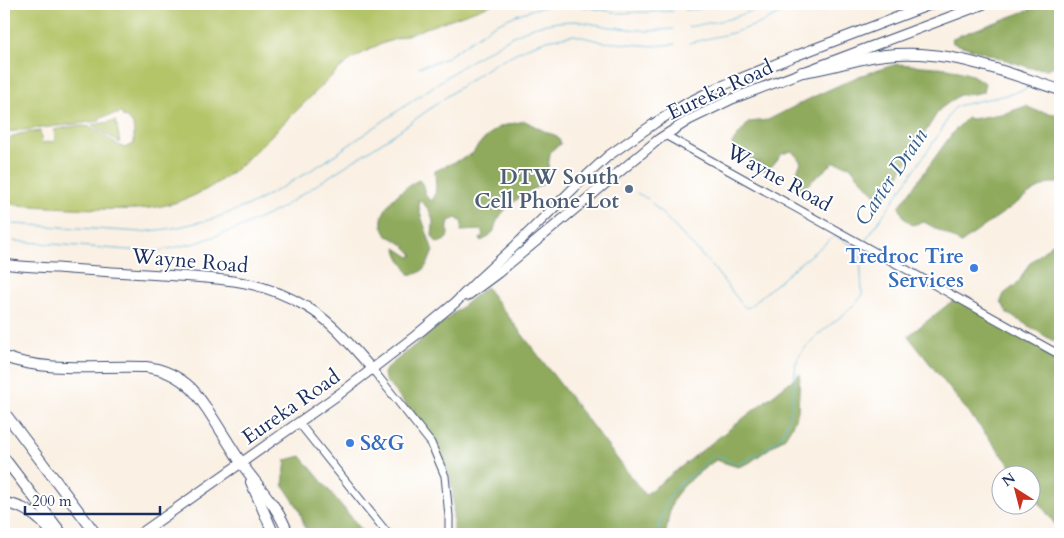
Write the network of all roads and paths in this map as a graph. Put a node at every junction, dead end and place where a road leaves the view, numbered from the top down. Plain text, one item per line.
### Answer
1 (932, 4) edge
2 (984, 4) edge
3 (802, 72) junction
4 (748, 74) junction
5 (1060, 90) edge
6 (755, 91) junction
7 (665, 135) junction
8 (583, 179) junction
9 (593, 194) junction
10 (4, 264) edge
11 (456, 302) junction
12 (1060, 355) edge
13 (4, 357) edge
14 (373, 370) junction
15 (4, 412) edge
16 (299, 423) junction
17 (4, 458) edge
18 (242, 463) junction
19 (58, 482) junction
20 (4, 503) edge
21 (54, 534) edge
22 (62, 534) edge
23 (96, 534) edge
24 (103, 534) edge
25 (140, 534) edge
26 (273, 534) edge
27 (288, 534) edge
28 (388, 534) edge
29 (449, 534) edge

1 - 4 main road, Eureka Road
2 - 3 main road, Eureka Road
3 - 5 highway
3 - 6 main road, Eureka Road
4 - 6 main road
4 - 8 main road, Eureka Road
6 - 7 main road, Eureka Road
7 - 9 main road, Eureka Road
7 - 12 street, Wayne Road
8 - 9 main road
8 - 11 main road, Eureka Road
9 - 11 main road, Eureka Road
10 - 14 main road, Wayne Road
11 - 14 main road, Eureka Road
13 - 18 highway
14 - 16 main road, Eureka Road
14 - 29 street
15 - 19 highway
16 - 18 main road, Eureka Road
16 - 28 street
17 - 22 highway
18 - 25 main road, Eureka Road
18 - 26 highway
18 - 27 highway
19 - 23 highway
19 - 24 highway
20 - 21 highway

